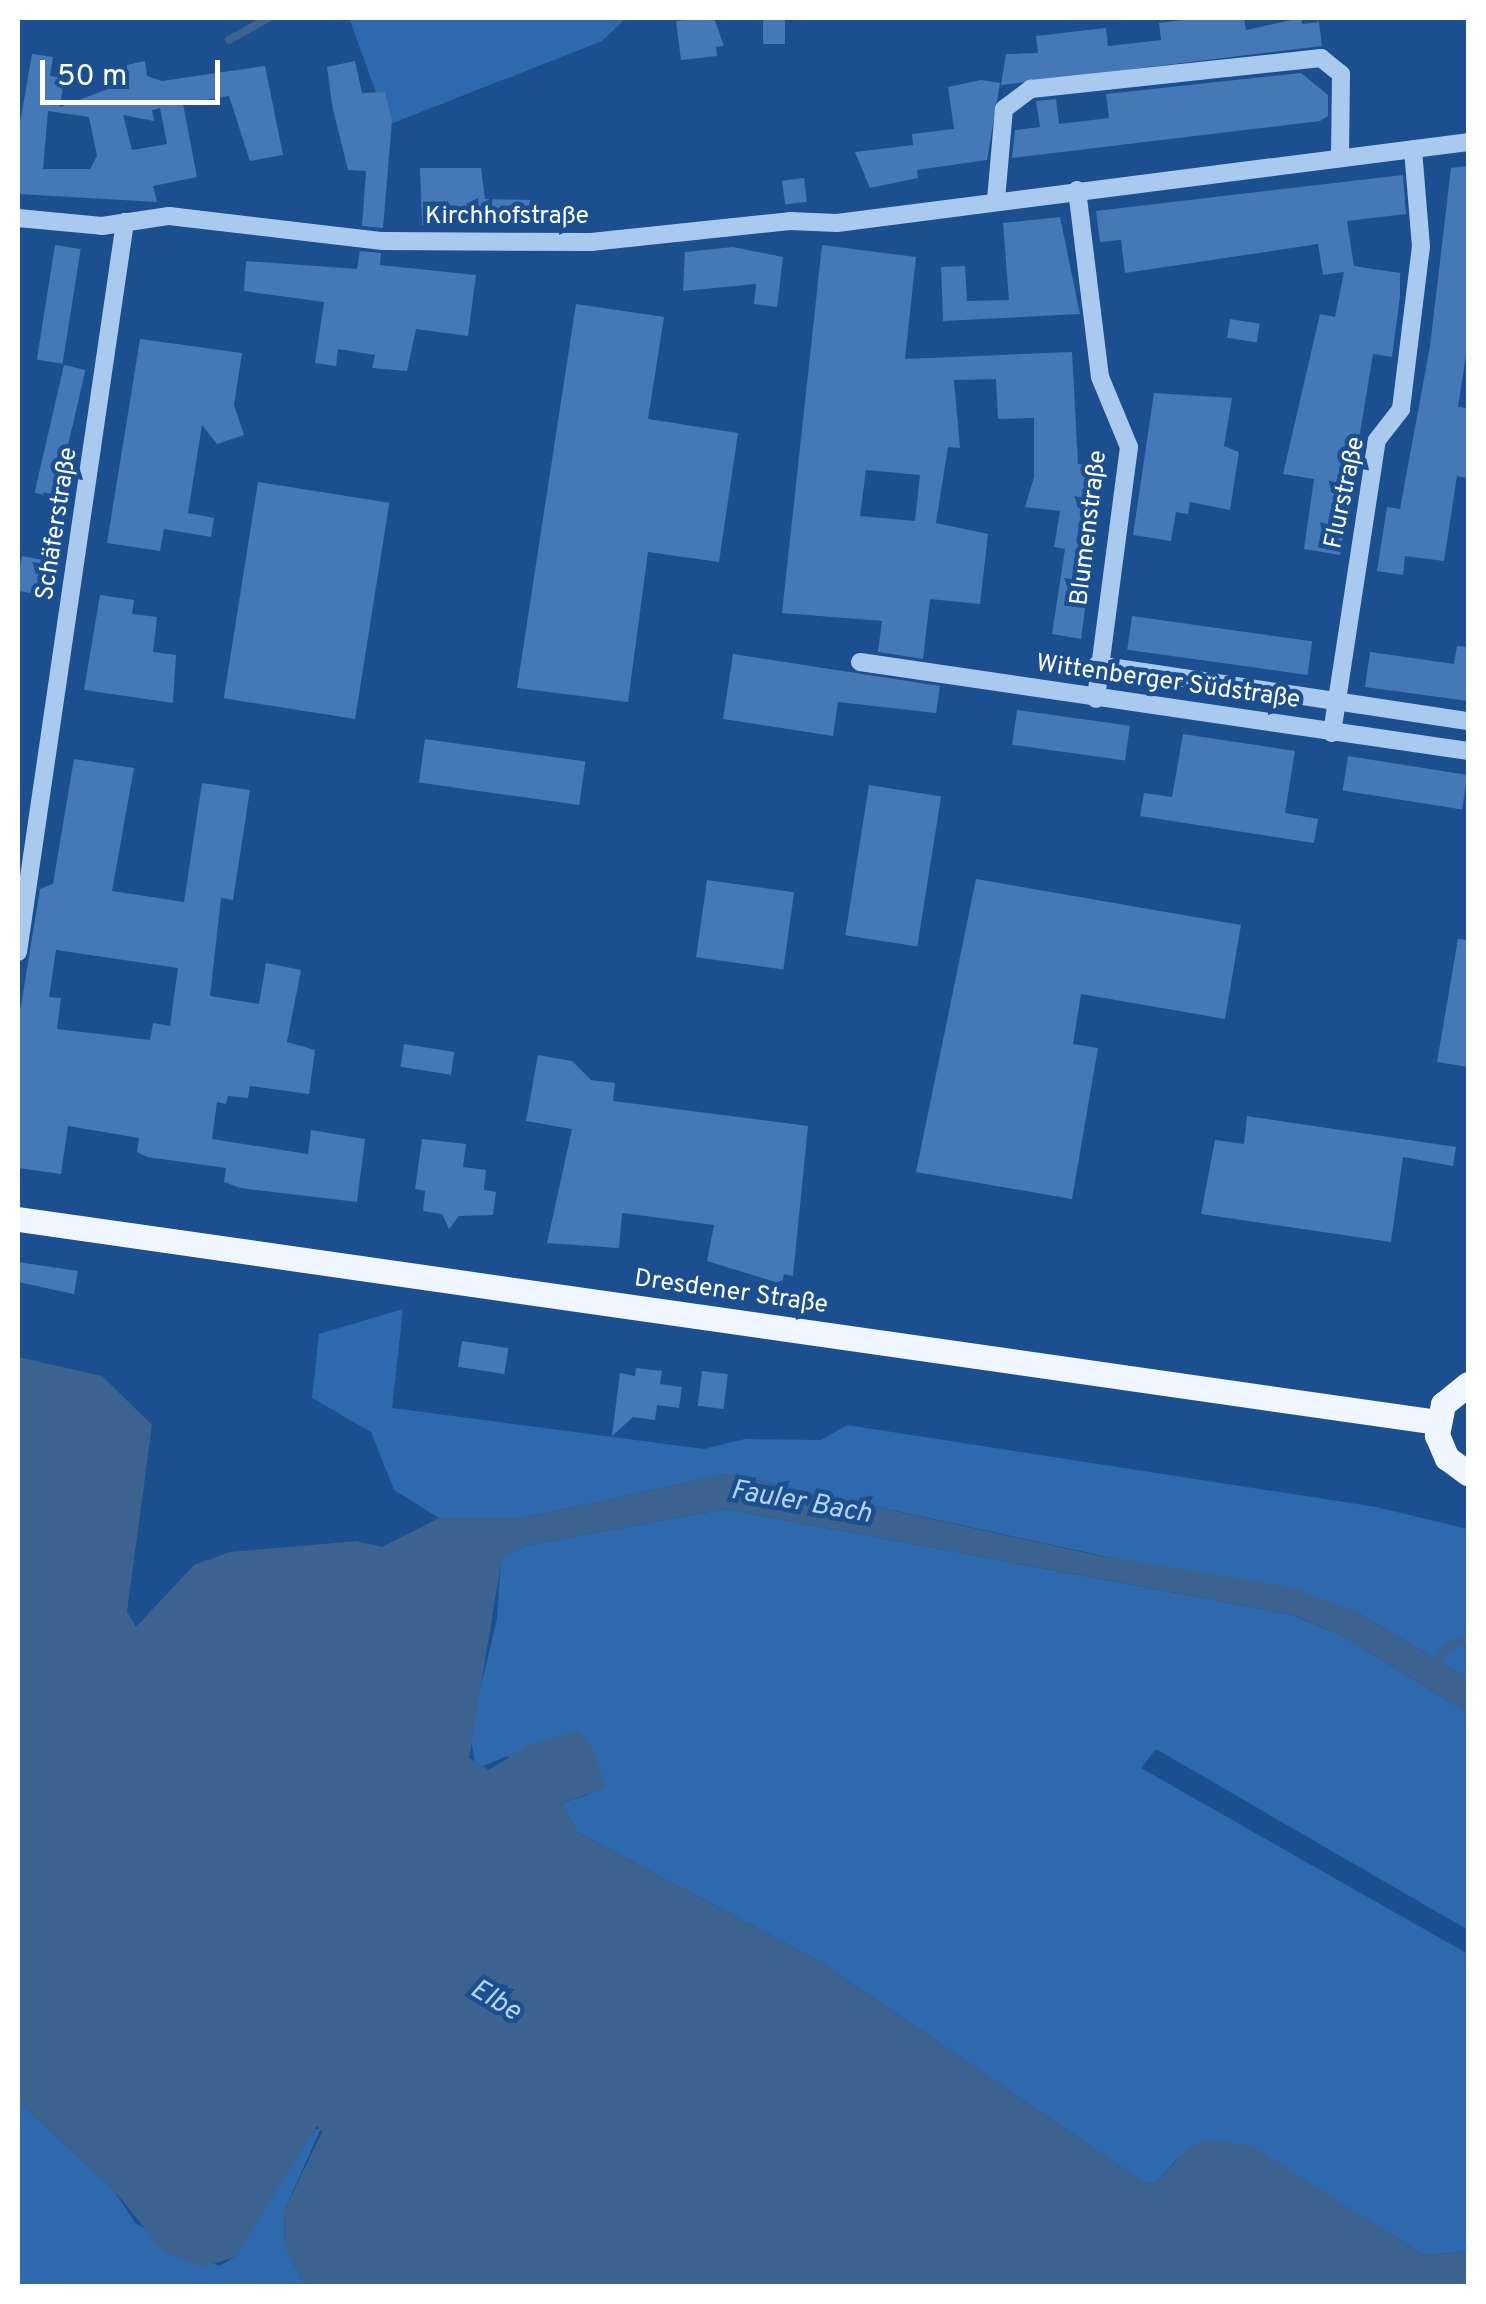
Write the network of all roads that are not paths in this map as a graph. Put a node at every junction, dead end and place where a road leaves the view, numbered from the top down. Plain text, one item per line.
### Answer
1 (1468, 142) edge
2 (1413, 149) junction
3 (1340, 158) junction
4 (1077, 190) junction
5 (996, 200) junction
6 (18, 218) edge
7 (125, 222) junction
8 (860, 662) dead end
9 (1097, 665) junction
10 (1096, 699) junction
11 (1336, 701) junction
12 (1468, 721) edge
13 (1332, 733) junction
14 (1468, 752) edge
15 (18, 952) edge
16 (18, 1220) edge
17 (1468, 1384) edge
18 (1437, 1422) junction
19 (1468, 1472) edge

1 - 2 street, Kirchhofstraße
2 - 3 street, Kirchhofstraße
2 - 11 street, Flurstraße
3 - 4 street, Kirchhofstraße
3 - 5 street
4 - 5 street, Kirchhofstraße
4 - 9 street, Blumenstraße
5 - 7 street, Kirchhofstraße
6 - 7 street, Kirchhofstraße
7 - 15 street, Schäferstraße
8 - 10 street, Wittenberger Südstraße
9 - 10 street, Blumenstraße
9 - 11 street, Wittenberger Südstraße
10 - 13 street, Wittenberger Südstraße
11 - 12 street, Wittenberger Südstraße
11 - 13 street, Flurstraße
13 - 14 street, Wittenberger Südstraße
16 - 18 main road, Dresdener Straße
17 - 18 main road
18 - 19 main road

